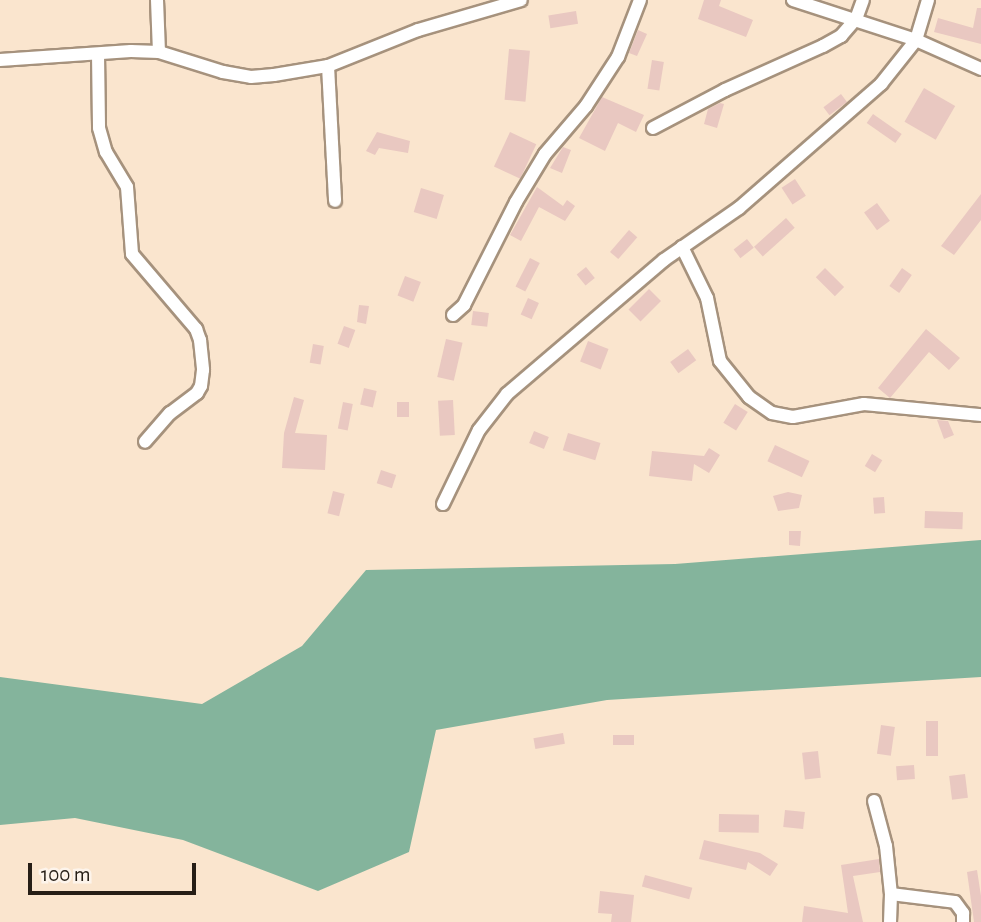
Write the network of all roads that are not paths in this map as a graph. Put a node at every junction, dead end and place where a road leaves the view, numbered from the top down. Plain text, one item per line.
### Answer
1 (157, 0) edge
2 (521, 0) edge
3 (640, 0) edge
4 (793, 0) edge
5 (863, 0) edge
6 (928, 0) edge
7 (856, 19) junction
8 (916, 40) junction
9 (159, 52) junction
10 (98, 54) junction
11 (0, 60) edge
12 (328, 65) junction
13 (981, 69) edge
14 (653, 128) dead end
15 (335, 201) dead end
16 (682, 247) junction
17 (453, 315) dead end
18 (981, 415) edge
19 (145, 442) dead end
20 (443, 504) dead end
21 (874, 801) dead end
22 (891, 894) junction
23 (890, 922) edge
24 (963, 922) edge

1 - 9 street
2 - 12 street
3 - 17 street
4 - 7 street
5 - 7 street
6 - 8 street
7 - 8 street
7 - 14 street
8 - 13 street
8 - 16 street
9 - 10 street
9 - 12 street
10 - 11 street
10 - 19 street
12 - 15 street
16 - 18 street
16 - 20 street
21 - 22 street
22 - 23 street
22 - 24 street

